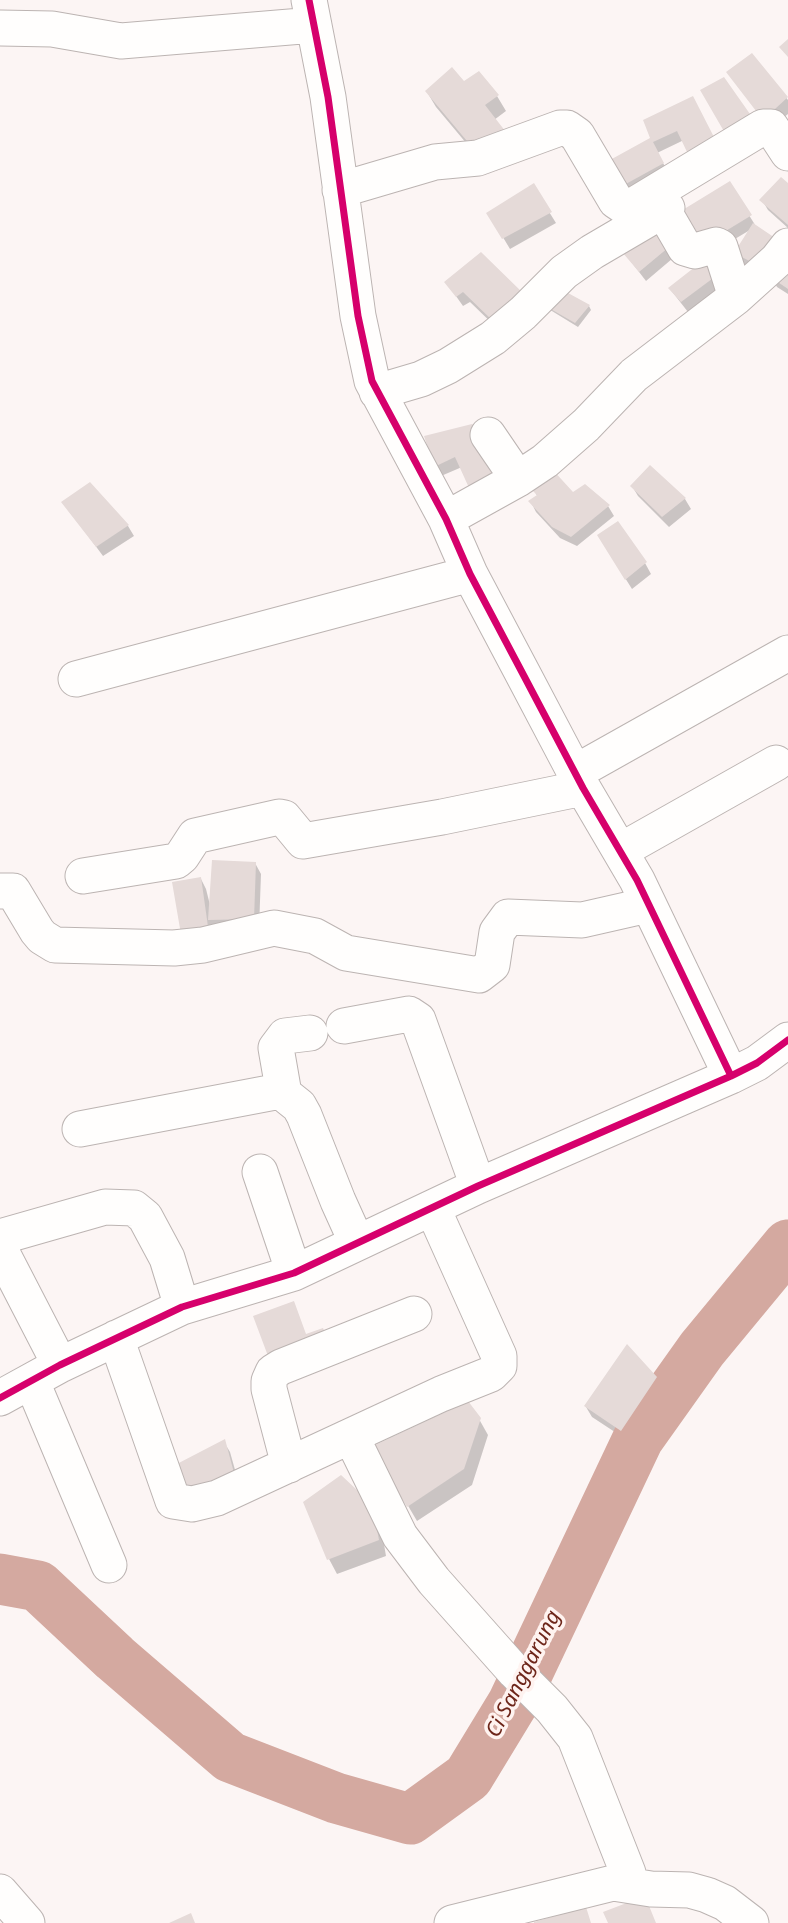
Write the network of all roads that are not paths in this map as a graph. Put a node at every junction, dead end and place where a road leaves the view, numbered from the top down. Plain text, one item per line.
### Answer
1 (311, 13) edge
2 (0, 28) edge
3 (788, 153) edge
4 (727, 172) dead end
5 (340, 190) junction
6 (663, 210) junction
7 (788, 246) edge
8 (736, 297) junction
9 (377, 392) junction
10 (488, 435) dead end
11 (518, 480) junction
12 (446, 519) junction
13 (470, 574) junction
14 (788, 653) edge
15 (76, 679) dead end
16 (776, 763) dead end
17 (580, 780) junction
18 (620, 851) junction
19 (83, 876) dead end
20 (0, 891) edge
21 (648, 905) junction
22 (344, 1026) dead end
23 (310, 1033) dead end
24 (788, 1040) edge
25 (731, 1076) junction
26 (284, 1094) junction
27 (80, 1129) dead end
28 (260, 1172) dead end
29 (478, 1186) junction
30 (433, 1209) junction
31 (0, 1237) edge
32 (357, 1242) junction
33 (0, 1249) edge
34 (294, 1273) junction
35 (182, 1307) junction
36 (414, 1314) dead end
37 (116, 1338) junction
38 (46, 1373) junction
39 (0, 1398) edge
40 (351, 1436) junction
41 (289, 1465) junction
42 (108, 1565) dead end
43 (613, 1883) junction
44 (0, 1892) edge
45 (27, 1923) edge
46 (452, 1923) edge
47 (751, 1923) edge

1 - 2 street
1 - 5 street
3 - 5 street
4 - 6 street
5 - 9 street
6 - 8 street
6 - 9 street
7 - 8 street
8 - 11 street
9 - 12 street
10 - 11 street
11 - 12 street
12 - 13 street
13 - 15 street
13 - 17 street
14 - 17 street
16 - 18 street
17 - 18 street
17 - 19 street
18 - 21 street
20 - 21 street
21 - 25 street
22 - 29 street
23 - 26 street
24 - 25 street
25 - 29 street
26 - 27 street
26 - 32 street
28 - 34 street
29 - 30 street
30 - 32 street
30 - 40 street
31 - 35 street
32 - 34 street
33 - 38 street
34 - 35 street
35 - 37 street
36 - 41 street
37 - 38 street
37 - 41 street
38 - 39 street
38 - 42 street
40 - 41 street
40 - 43 street
43 - 46 street
43 - 47 street
44 - 45 street

